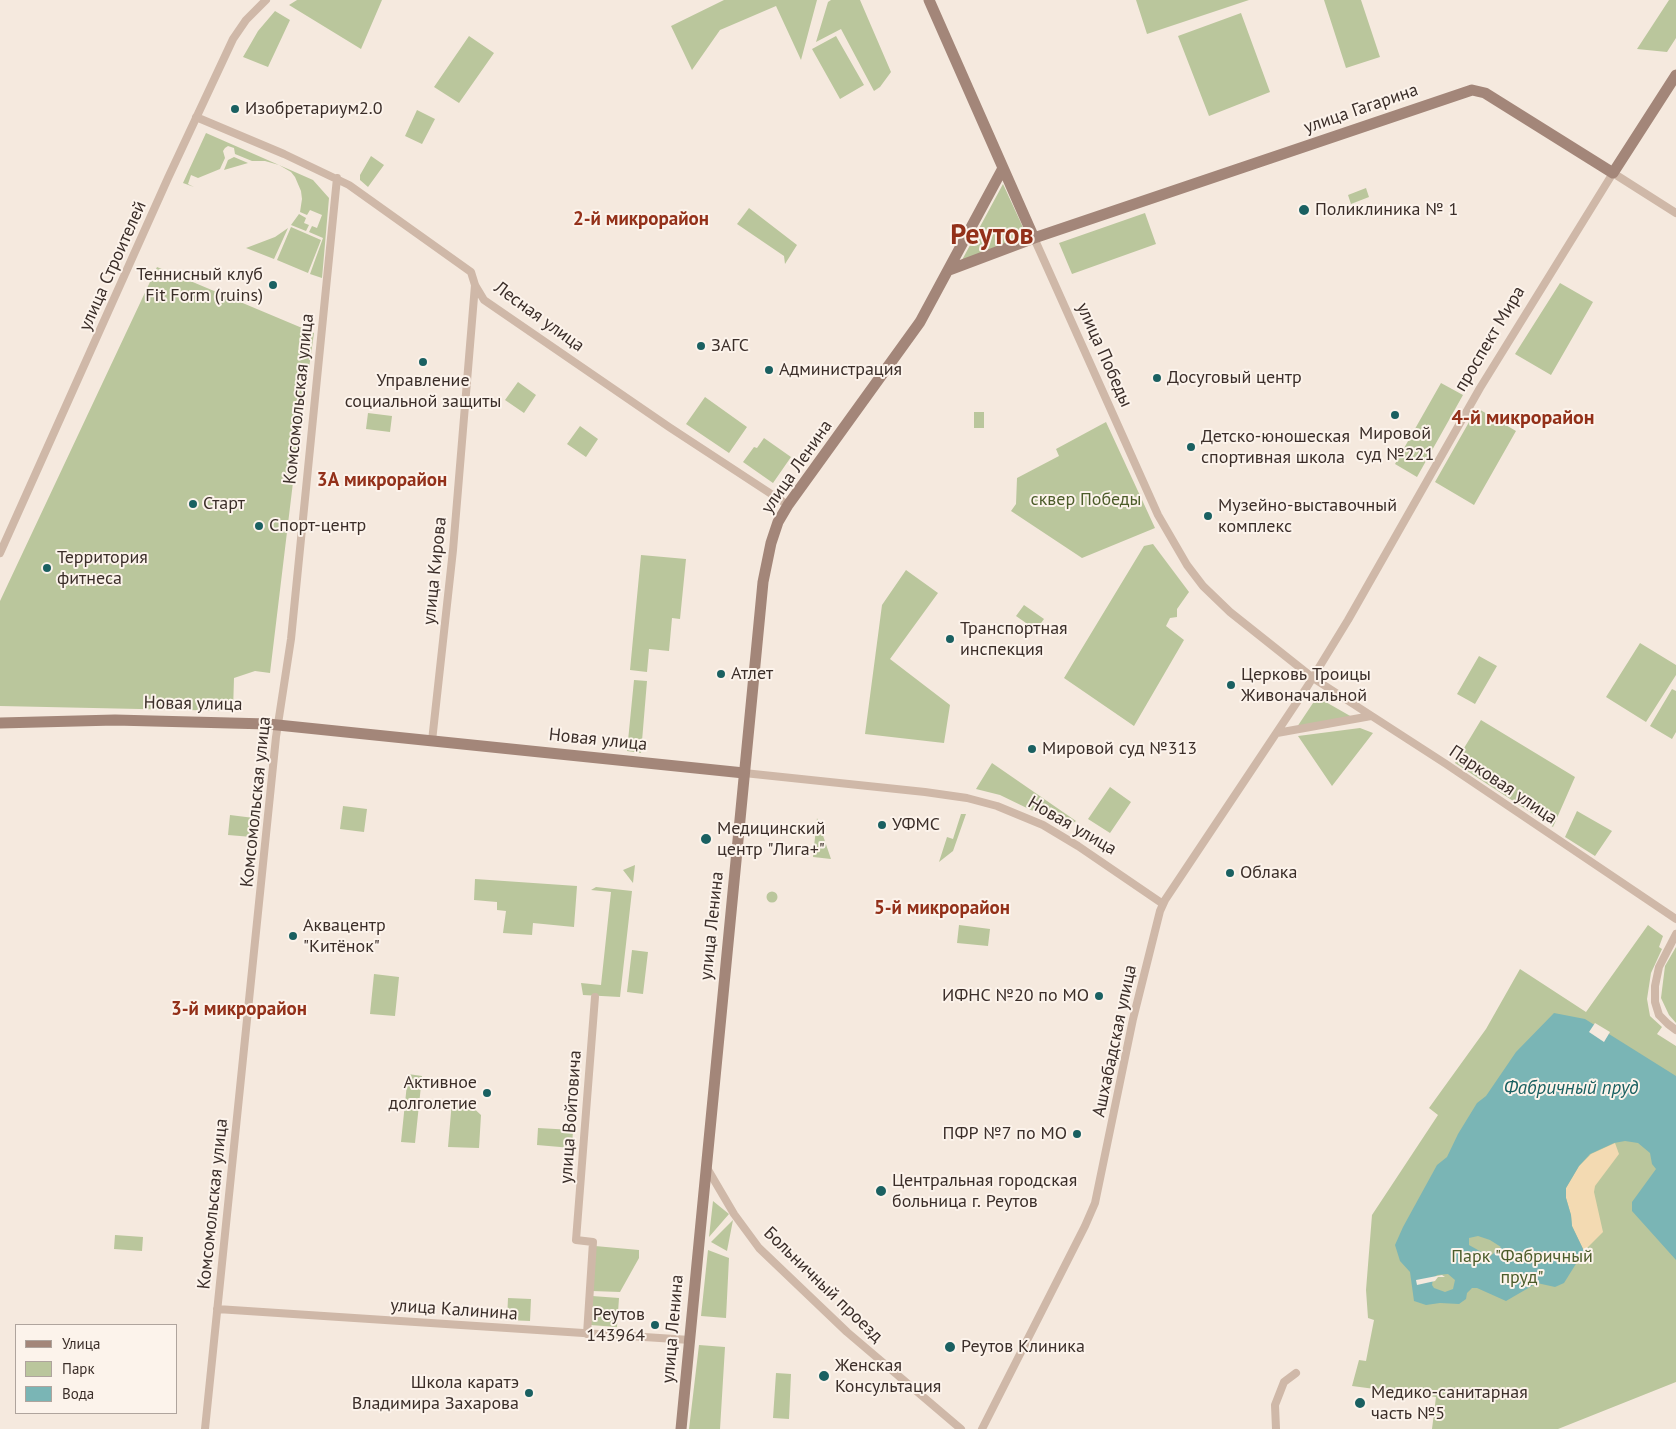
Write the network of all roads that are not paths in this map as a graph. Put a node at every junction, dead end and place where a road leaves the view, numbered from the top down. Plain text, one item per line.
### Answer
1 (266, 0) edge
2 (929, 0) edge
3 (1676, 75) edge
4 (196, 117) junction
5 (1003, 168) junction
6 (1613, 173) junction
7 (337, 178) junction
8 (1676, 213) edge
9 (1034, 238) junction
10 (949, 270) junction
11 (475, 286) junction
12 (788, 505) junction
13 (0, 553) edge
14 (1312, 678) junction
15 (1371, 716) junction
16 (0, 723) edge
17 (278, 725) junction
18 (1276, 733) junction
19 (432, 741) junction
20 (744, 773) junction
21 (1163, 904) junction
22 (1676, 919) edge
23 (1676, 934) edge
24 (595, 997) dead end
25 (1676, 1030) edge
26 (706, 1166) junction
27 (217, 1309) junction
28 (587, 1334) junction
29 (690, 1340) junction
30 (1296, 1373) dead end
31 (205, 1429) edge
32 (681, 1429) edge
33 (961, 1429) edge
34 (982, 1429) edge
35 (1276, 1429) edge

1 - 4 street, улица Строителей
2 - 5 street, улица Победы
3 - 6 street, проспект Мира
4 - 7 street, Лесная улица
4 - 13 street, улица Строителей
5 - 9 street, улица Победы
5 - 10 street, улица Ленина
6 - 8 street, улица Гагарина
6 - 9 street, улица Гагарина
6 - 14 street, проспект Мира
7 - 11 street, Лесная улица
7 - 17 street, Комсомольская улица
9 - 10 street
9 - 14 street, улица Победы
10 - 12 street, улица Ленина
11 - 12 street, Лесная улица
11 - 19 street, улица Кирова
12 - 20 street, улица Ленина
14 - 15 street, Парковая улица
14 - 18 street, Ашхабадская улица
15 - 18 street
15 - 22 street, Парковая улица
16 - 17 street, Новая улица
17 - 19 street, Новая улица
17 - 27 street, Комсомольская улица
18 - 21 street, Ашхабадская улица
19 - 20 street, Новая улица
20 - 21 street, Новая улица
20 - 26 street, улица Ленина
21 - 34 street, Ашхабадская улица
23 - 25 street
24 - 28 street, улица Войтовича
26 - 29 street, улица Ленина
26 - 33 street, Больничный проезд
27 - 28 street, улица Калинина
27 - 31 street, Комсомольская улица
28 - 29 street, улица Калинина
29 - 32 street, улица Ленина
30 - 35 street

